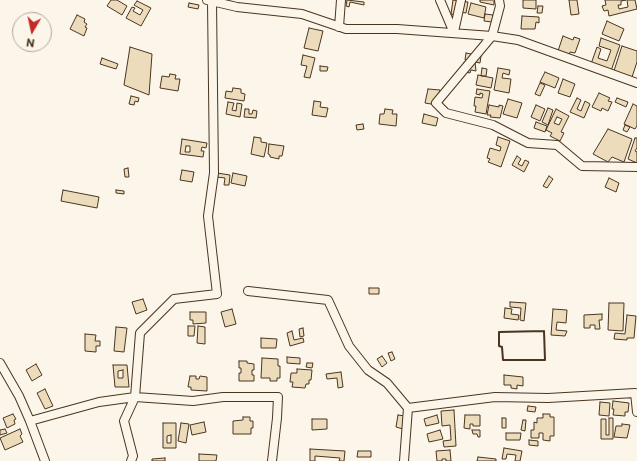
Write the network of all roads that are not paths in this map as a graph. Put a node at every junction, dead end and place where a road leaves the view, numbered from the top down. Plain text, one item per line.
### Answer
1 (341, 0) edge
2 (440, 0) edge
3 (461, 0) edge
4 (499, 0) edge
5 (209, 1) edge
6 (238, 3) edge
7 (339, 27) junction
8 (454, 33) junction
9 (492, 36) junction
10 (637, 83) edge
11 (637, 167) edge
12 (248, 290) dead end
13 (0, 362) edge
14 (636, 393) edge
15 (135, 397) junction
16 (408, 408) junction
17 (637, 412) edge
18 (30, 421) junction
19 (45, 461) edge
20 (131, 461) edge
21 (272, 461) edge
22 (404, 461) edge

1 - 7 street
2 - 8 street
3 - 8 street
4 - 9 street
5 - 6 street
5 - 15 street
6 - 7 street
7 - 8 street
8 - 9 street
9 - 10 street
9 - 11 street
12 - 16 street
13 - 18 street
14 - 16 street
14 - 17 street
15 - 18 street
15 - 20 street
15 - 21 street
16 - 22 street
18 - 19 street

